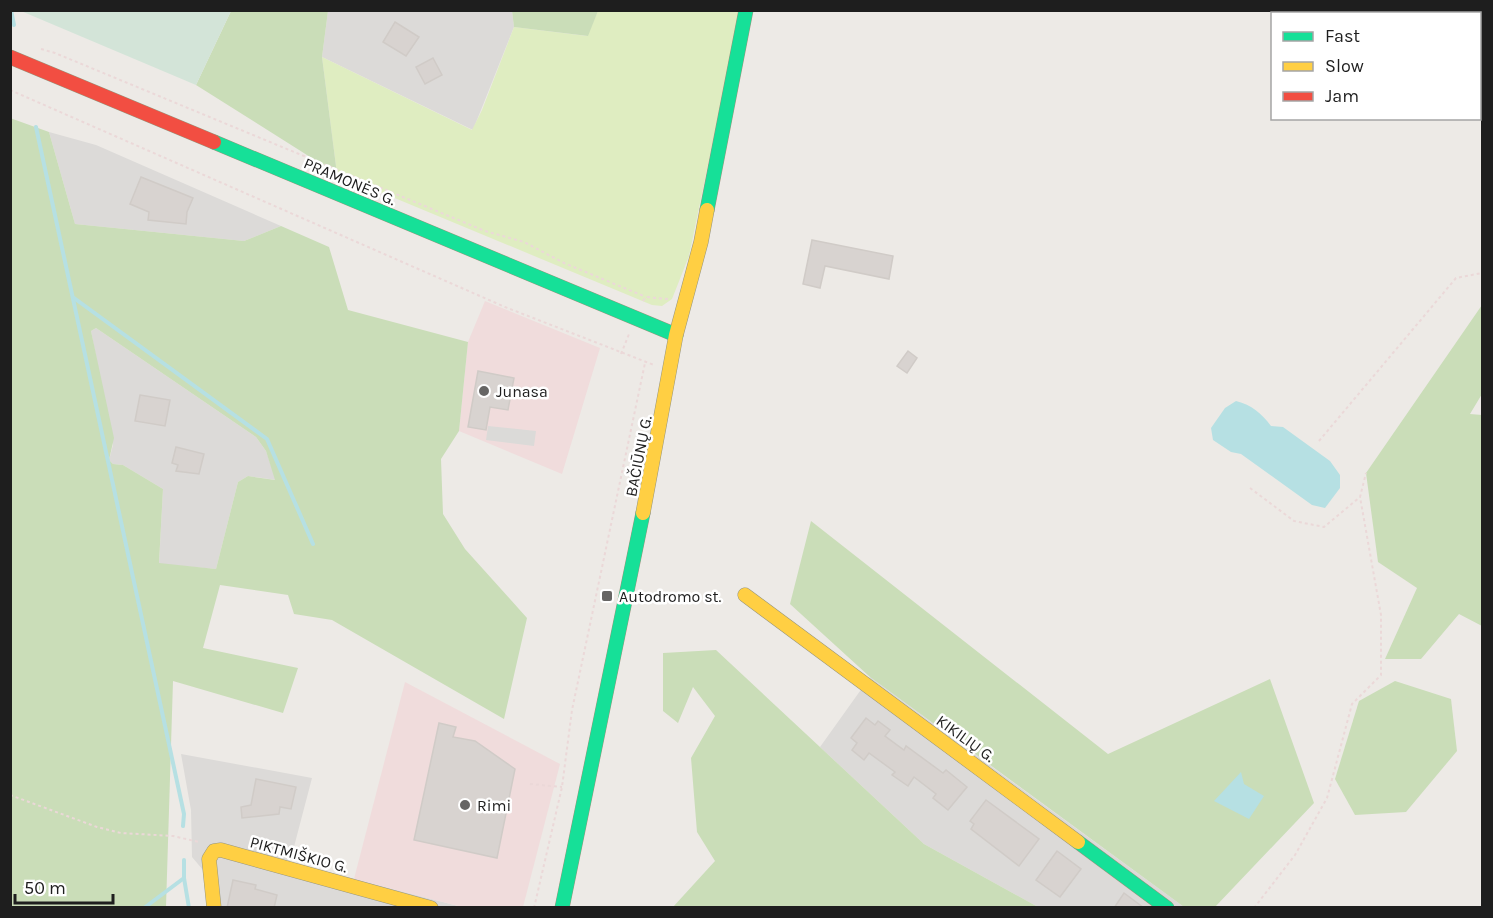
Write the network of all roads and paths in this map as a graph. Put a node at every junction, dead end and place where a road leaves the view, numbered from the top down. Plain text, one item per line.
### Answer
1 (746, 10) edge
2 (37, 48) dead end
3 (10, 57) edge
4 (10, 90) edge
5 (1482, 273) edge
6 (646, 297) dead end
7 (676, 336) junction
8 (645, 363) junction
9 (671, 369) junction
10 (1319, 441) dead end
11 (1366, 473) dead end
12 (1250, 488) dead end
13 (1360, 497) junction
14 (745, 595) dead end
15 (530, 784) dead end
16 (562, 787) junction
17 (10, 795) edge
18 (214, 851) junction
19 (214, 908) edge
20 (431, 908) edge
21 (534, 908) edge
22 (562, 908) edge
23 (1167, 908) edge
24 (1254, 908) edge

1 - 7 main road, BAČIŪNŲ G.
2 - 6 path
3 - 7 main road, PRAMONĖS G.
4 - 8 path
5 - 10 path
7 - 9 main road, BAČIŪNŲ G.
8 - 9 path
8 - 16 path
9 - 22 main road, BAČIŪNŲ G.
11 - 13 path
12 - 13 path
13 - 24 path
14 - 23 main road, KIKILIŲ G.
15 - 16 path
16 - 21 path
17 - 18 path
18 - 19 main road
18 - 20 main road, PIKTMIŠKIO G.

